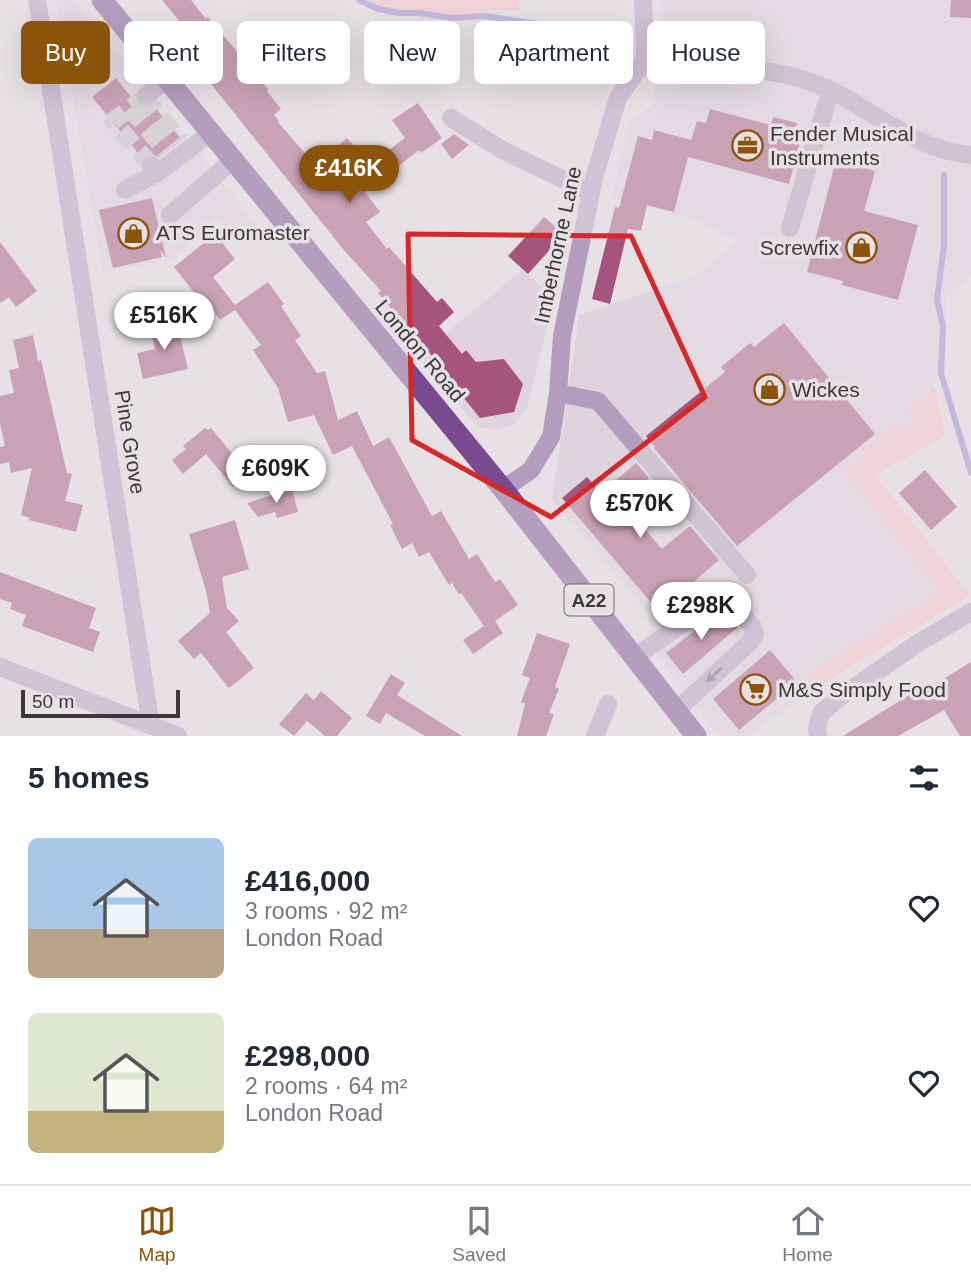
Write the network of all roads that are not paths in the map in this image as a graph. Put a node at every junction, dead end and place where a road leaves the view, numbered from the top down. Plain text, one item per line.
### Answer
1 (37, 0) edge
2 (102, 0) edge
3 (643, 0) edge
4 (124, 28) edge
5 (645, 60) junction
6 (161, 84) tunnel mouth
7 (169, 84) edge
8 (830, 92) junction
9 (146, 96) tunnel mouth
10 (451, 118) dead end
11 (213, 137) junction
12 (971, 155) edge
13 (232, 161) junction
14 (125, 190) dead end
15 (591, 192) junction
16 (170, 215) dead end
17 (790, 228) dead end
18 (558, 393) junction
19 (503, 489) junction
20 (747, 575) dead end
21 (971, 612) edge
22 (633, 658) junction
23 (0, 667) edge
24 (608, 704) dead end
25 (676, 711) junction
26 (151, 726) junction
27 (818, 732) edge
28 (178, 736) edge
29 (595, 736) edge
30 (696, 736) edge

1 - 26 street, Pine Grove
2 - 4 highway, London Road / A22
3 - 5 street
5 - 8 street
5 - 15 street, Imberhorne Lane
6 - 9 street
7 - 11 highway, London Road / A22
8 - 12 street
8 - 17 street
10 - 15 street
11 - 13 highway, London Road / A22
11 - 14 street
13 - 16 street
13 - 19 highway, London Road / A22
15 - 18 street, Imberhorne Lane
18 - 19 street, Imberhorne Lane
18 - 20 street
19 - 22 highway, London Road / A22
21 - 27 street
22 - 25 highway, London Road / A22
22 -> 25 street
23 - 26 street
24 - 29 street
25 - 30 highway, London Road / A22
26 - 28 street

